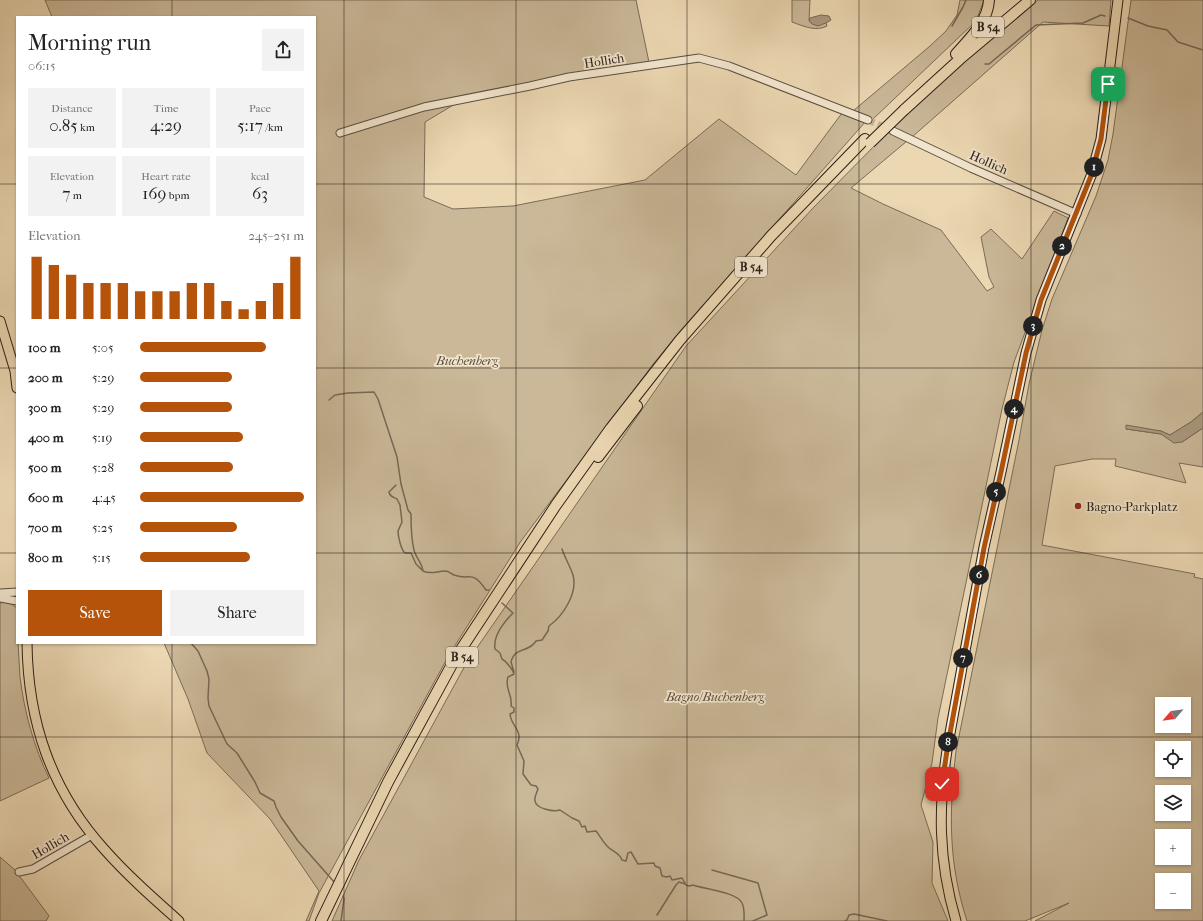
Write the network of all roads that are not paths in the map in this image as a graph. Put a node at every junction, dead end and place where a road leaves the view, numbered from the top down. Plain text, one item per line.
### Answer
1 (989, 0) edge
2 (1020, 0) edge
3 (1030, 0) edge
4 (1118, 0) edge
5 (956, 54) junction
6 (902, 108) junction
7 (868, 120) tunnel mouth
8 (893, 131) tunnel mouth
9 (340, 133) dead end
10 (867, 141) junction
11 (1077, 214) junction
12 (0, 321) edge
13 (16, 382) edge
14 (16, 592) edge
15 (0, 593) edge
16 (0, 598) edge
17 (16, 601) edge
18 (27, 644) edge
19 (92, 835) junction
20 (19, 872) dead end
21 (179, 921) edge
22 (321, 921) edge
23 (328, 921) edge
24 (956, 921) edge

1 - 5 highway
2 - 5 highway, B 54
3 - 6 highway, B 54
4 - 11 main road
5 - 6 highway, B 54
6 - 10 highway, B 54, bridge
7 - 9 street, Hollich
8 - 11 street, Hollich
10 - 22 highway, B 54
10 - 23 highway, B 54
11 - 24 main road
12 - 13 main road
14 - 15 street
16 - 17 street
18 - 19 main road
19 - 20 street, Hollich
19 - 21 main road

